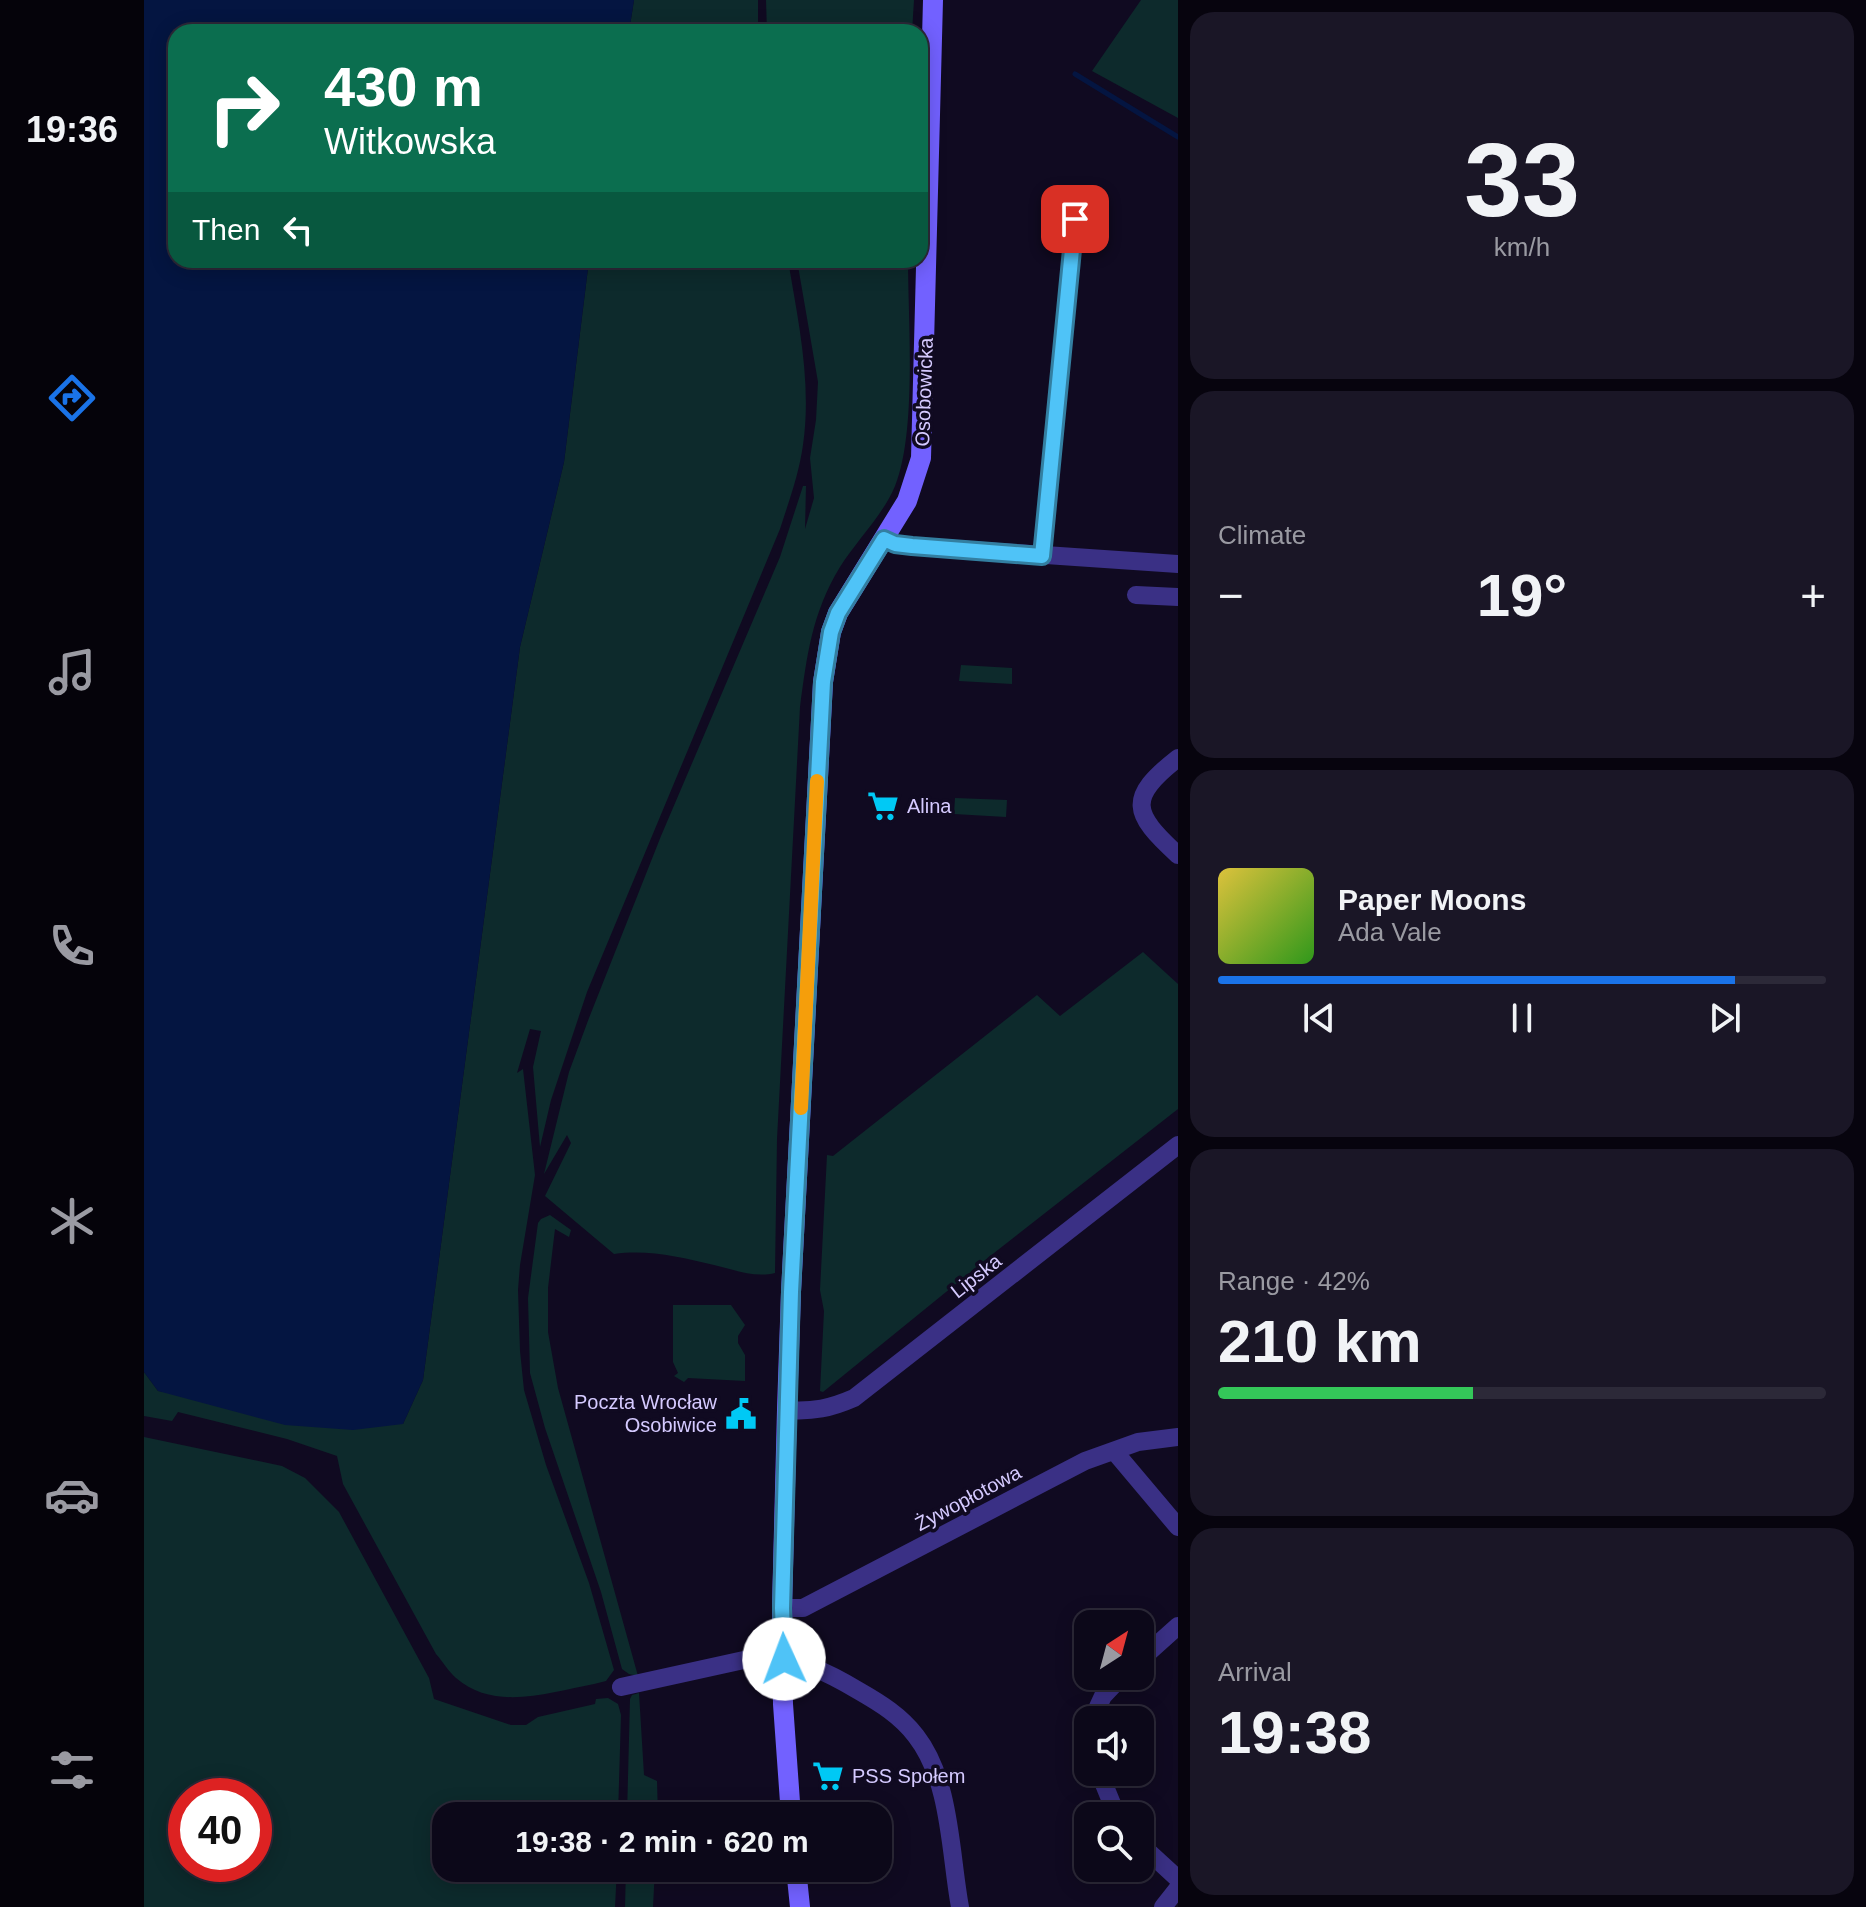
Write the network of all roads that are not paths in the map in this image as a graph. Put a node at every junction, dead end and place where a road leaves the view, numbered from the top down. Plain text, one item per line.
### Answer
1 (933, 0) edge
2 (1075, 219) dead end
3 (928, 220) edge
4 (927, 268) edge
5 (884, 539) junction
6 (1042, 556) junction
7 (1178, 564) edge
8 (1136, 595) dead end
9 (1178, 597) edge
10 (1178, 758) edge
11 (1178, 855) edge
12 (1178, 1145) edge
13 (787, 1410) junction
14 (1178, 1437) edge
15 (1114, 1451) junction
16 (1178, 1527) edge
17 (782, 1608) junction
18 (1178, 1626) edge
19 (1154, 1647) edge
20 (784, 1659) junction
21 (621, 1687) dead end
22 (790, 1802) edge
23 (1154, 1857) edge
24 (1178, 1879) edge
25 (797, 1882) edge
26 (1178, 1888) edge
27 (800, 1907) edge
28 (960, 1907) edge
29 (1163, 1907) edge

1 - 3 street, Osobowicka
2 - 6 street
4 - 5 street, Osobowicka
5 - 6 street
5 - 13 street, Osobowicka
6 - 7 street
8 - 9 street
10 - 11 street
12 - 13 street, Lipska
13 - 17 street, Osobowicka
14 - 15 street, Żywopłotowa
15 - 16 street
15 - 17 street, Żywopłotowa
17 - 20 street, Osobowicka
18 - 19 street
20 - 21 street
20 - 22 street, Osobowicka
20 - 28 street
23 - 24 street
25 - 27 street
26 - 29 street

